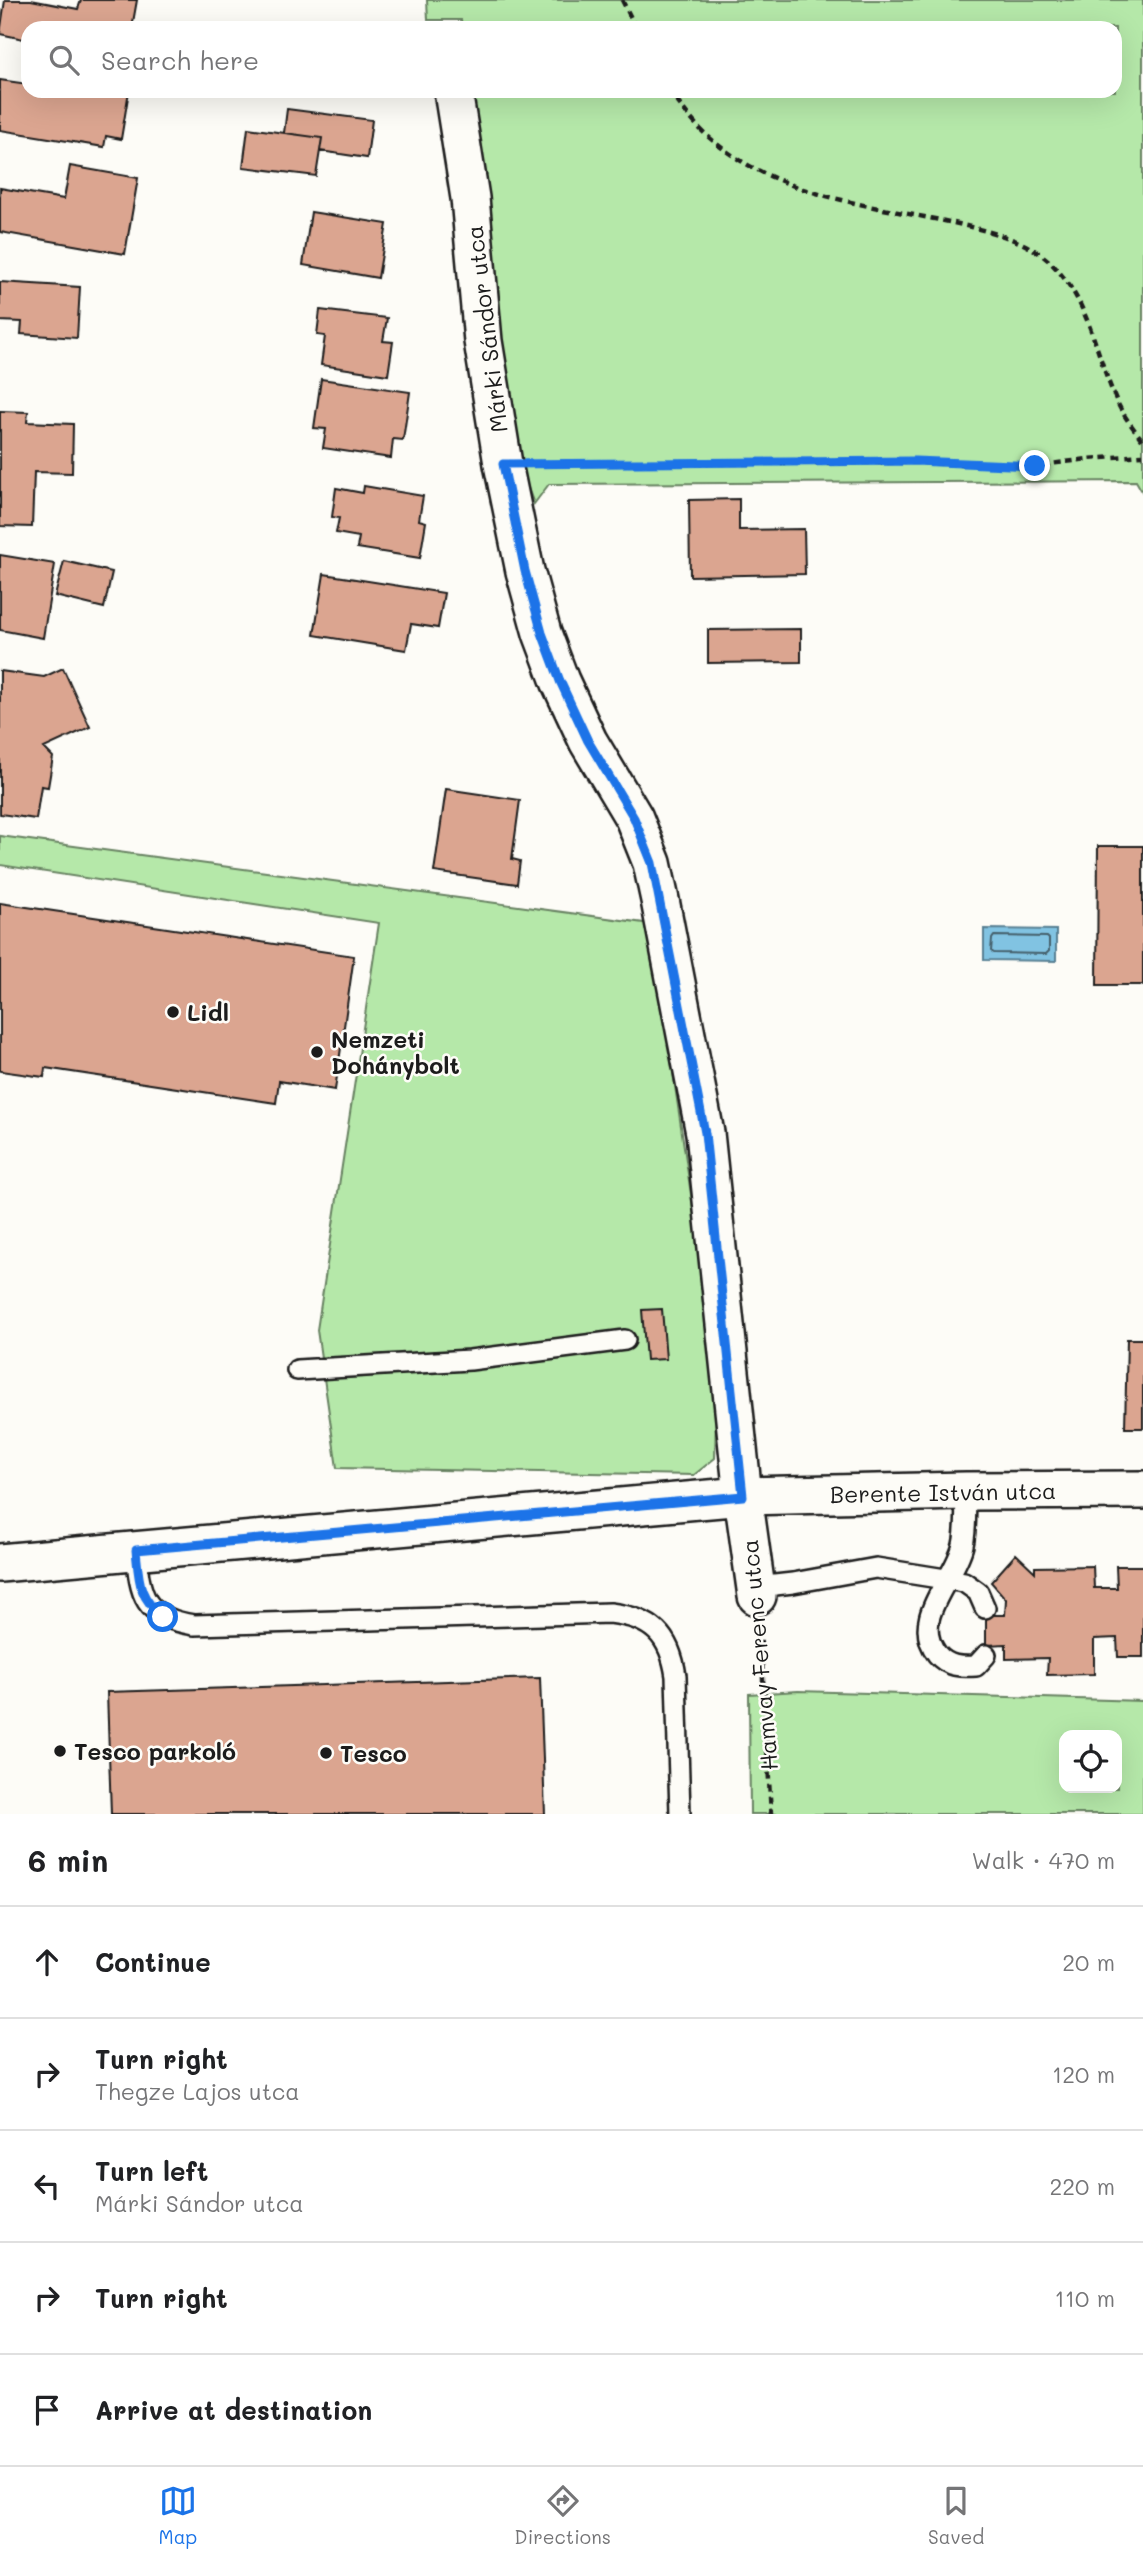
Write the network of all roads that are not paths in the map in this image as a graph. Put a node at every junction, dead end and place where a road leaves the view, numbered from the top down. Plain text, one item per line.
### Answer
1 (454, 98) edge
2 (625, 1340) dead end
3 (297, 1370) dead end
4 (1143, 1490) edge
5 (966, 1491) junction
6 (743, 1496) junction
7 (136, 1550) junction
8 (0, 1563) edge
9 (949, 1579) junction
10 (757, 1592) joint
11 (985, 1608) dead end
12 (986, 1655) dead end
13 (680, 1814) edge

1 - 6 street, Márki Sándor utca
2 - 3 lane
4 - 5 street, Berente István utca
5 - 6 street, Berente István utca
5 - 9 lane
6 - 7 street, Berente István utca
6 - 10 street, Hamvay Ferenc utca
7 - 8 street, Berente István utca
7 - 13 lane
9 - 10 lane
9 - 11 lane
9 - 12 lane

